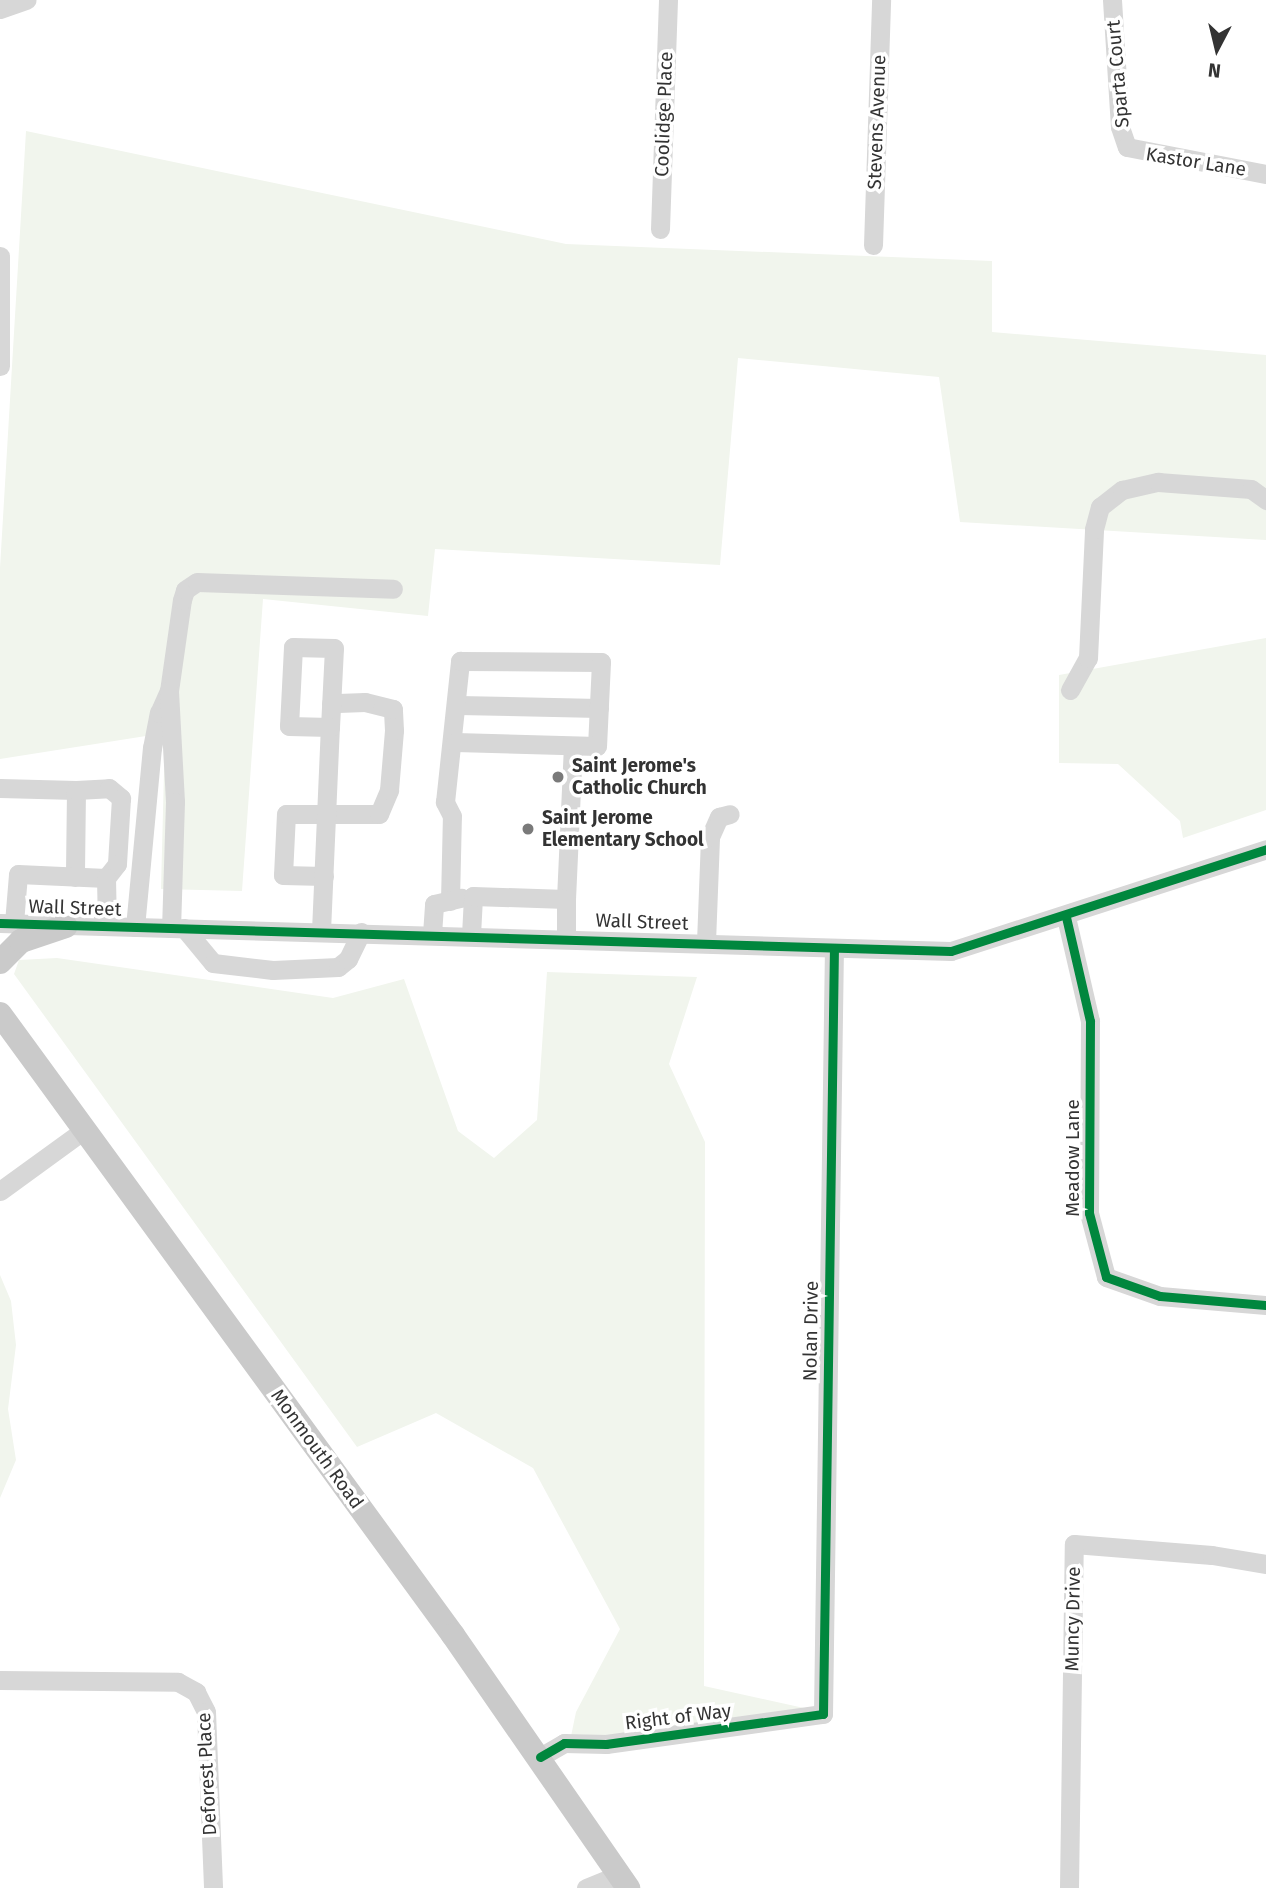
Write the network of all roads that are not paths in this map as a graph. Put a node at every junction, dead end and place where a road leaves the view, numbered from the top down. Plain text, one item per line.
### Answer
1 (26, 0) edge
2 (668, 0) edge
3 (881, 0) edge
4 (1112, 0) edge
5 (0, 9) edge
6 (1127, 147) joint
7 (1266, 174) edge
8 (660, 229) dead end
9 (873, 244) dead end
10 (0, 256) edge
11 (0, 366) edge
12 (1266, 500) edge
13 (393, 589) dead end
14 (1070, 690) dead end
15 (169, 691) junction
16 (331, 703) junction
17 (458, 705) junction
18 (599, 708) junction
19 (330, 727) junction
20 (573, 746) junction
21 (451, 751) junction
22 (0, 788) edge
23 (76, 790) junction
24 (730, 814) dead end
25 (326, 815) junction
26 (1266, 849) edge
27 (324, 876) junction
28 (75, 877) junction
29 (106, 878) junction
30 (474, 896) junction
31 (566, 899) junction
32 (450, 901) junction
33 (1066, 917) junction
34 (7, 923) edge
35 (66, 926) junction
36 (107, 926) junction
37 (135, 927) junction
38 (177, 928) junction
39 (321, 931) junction
40 (361, 932) junction
41 (432, 934) junction
42 (471, 935) junction
43 (566, 937) junction
44 (706, 942) junction
45 (834, 948) junction
46 (0, 962) edge
47 (0, 993) edge
48 (2, 1017) edge
49 (84, 1130) junction
50 (0, 1191) edge
51 (1105, 1277) junction
52 (1089, 1289) dead end
53 (1266, 1305) edge
54 (1266, 1564) edge
55 (0, 1680) edge
56 (823, 1714) joint
57 (540, 1757) junction
58 (624, 1882) edge
59 (213, 1888) edge
60 (586, 1888) edge
61 (1069, 1888) edge

1 - 5 street
2 - 8 street, Coolidge Place
3 - 9 street, Stevens Avenue
4 - 6 street, Sparta Court
6 - 7 street, Kastor Lane
10 - 11 street
12 - 14 street
13 - 15 street
15 - 37 street
15 - 38 street
16 - 19 street
16 - 19 street
16 - 25 street
17 - 18 street
17 - 18 street
17 - 21 street
18 - 20 street
19 - 25 street
20 - 21 street
20 - 31 street
21 - 32 street
22 - 23 street
23 - 28 street
23 - 29 street
24 - 44 street
25 - 27 street
25 - 27 street
26 - 33 street, Wall Street
27 - 39 street
28 - 29 street
28 - 34 street
29 - 36 street
30 - 31 street
30 - 32 street
30 - 42 street
31 - 43 street
32 - 41 street
33 - 45 street, Wall Street
33 - 51 street, Meadow Lane
34 - 35 street, Wall Street
35 - 36 street, Wall Street
35 - 46 main road
36 - 37 street, Wall Street
37 - 38 street, Wall Street
38 - 39 street, Wall Street
38 - 40 street
39 - 40 street, Wall Street
40 - 41 street, Wall Street
41 - 42 street, Wall Street
42 - 43 street, Wall Street
43 - 44 street, Wall Street
44 - 45 street, Wall Street
45 - 56 street, Nolan Drive
47 - 48 main road
48 - 49 main road, Monmouth Road
49 - 50 street
49 - 57 main road, Monmouth Road
51 - 52 street
51 - 53 street
54 - 61 street, Muncy Drive
55 - 59 street, Deforest Place
56 - 57 street, Right of Way
57 - 58 main road, Monmouth Road
58 - 60 street

